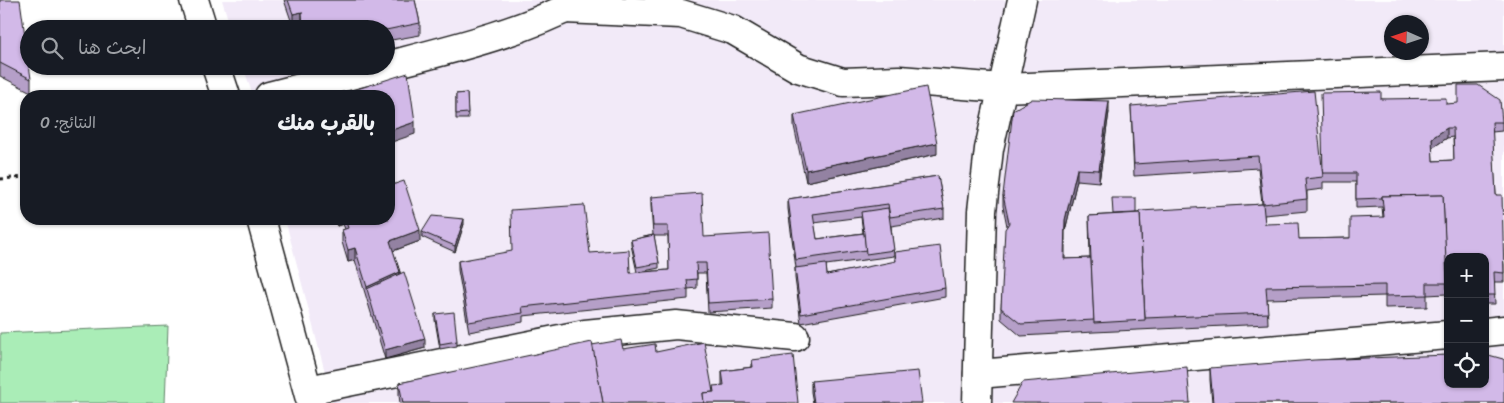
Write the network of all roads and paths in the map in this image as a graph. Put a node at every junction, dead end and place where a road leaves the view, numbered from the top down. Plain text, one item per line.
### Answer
1 (194, 0) edge
2 (1022, 0) edge
3 (573, 5) edge
4 (200, 20) edge
5 (395, 64) edge
6 (1504, 67) edge
7 (219, 75) edge
8 (351, 75) edge
9 (1002, 88) junction
10 (224, 90) edge
11 (292, 90) edge
12 (20, 177) edge
13 (0, 179) edge
14 (263, 225) edge
15 (1504, 330) edge
16 (1489, 332) edge
17 (1444, 335) edge
18 (795, 337) dead end
19 (978, 374) junction
20 (310, 397) edge
21 (977, 403) edge

1 - 4 street
2 - 9 street
3 - 5 street
3 - 9 street
6 - 9 street
7 - 10 street
8 - 11 street
9 - 19 street
12 - 13 path
14 - 20 street
15 - 16 street
17 - 19 street
18 - 20 street
19 - 21 street

